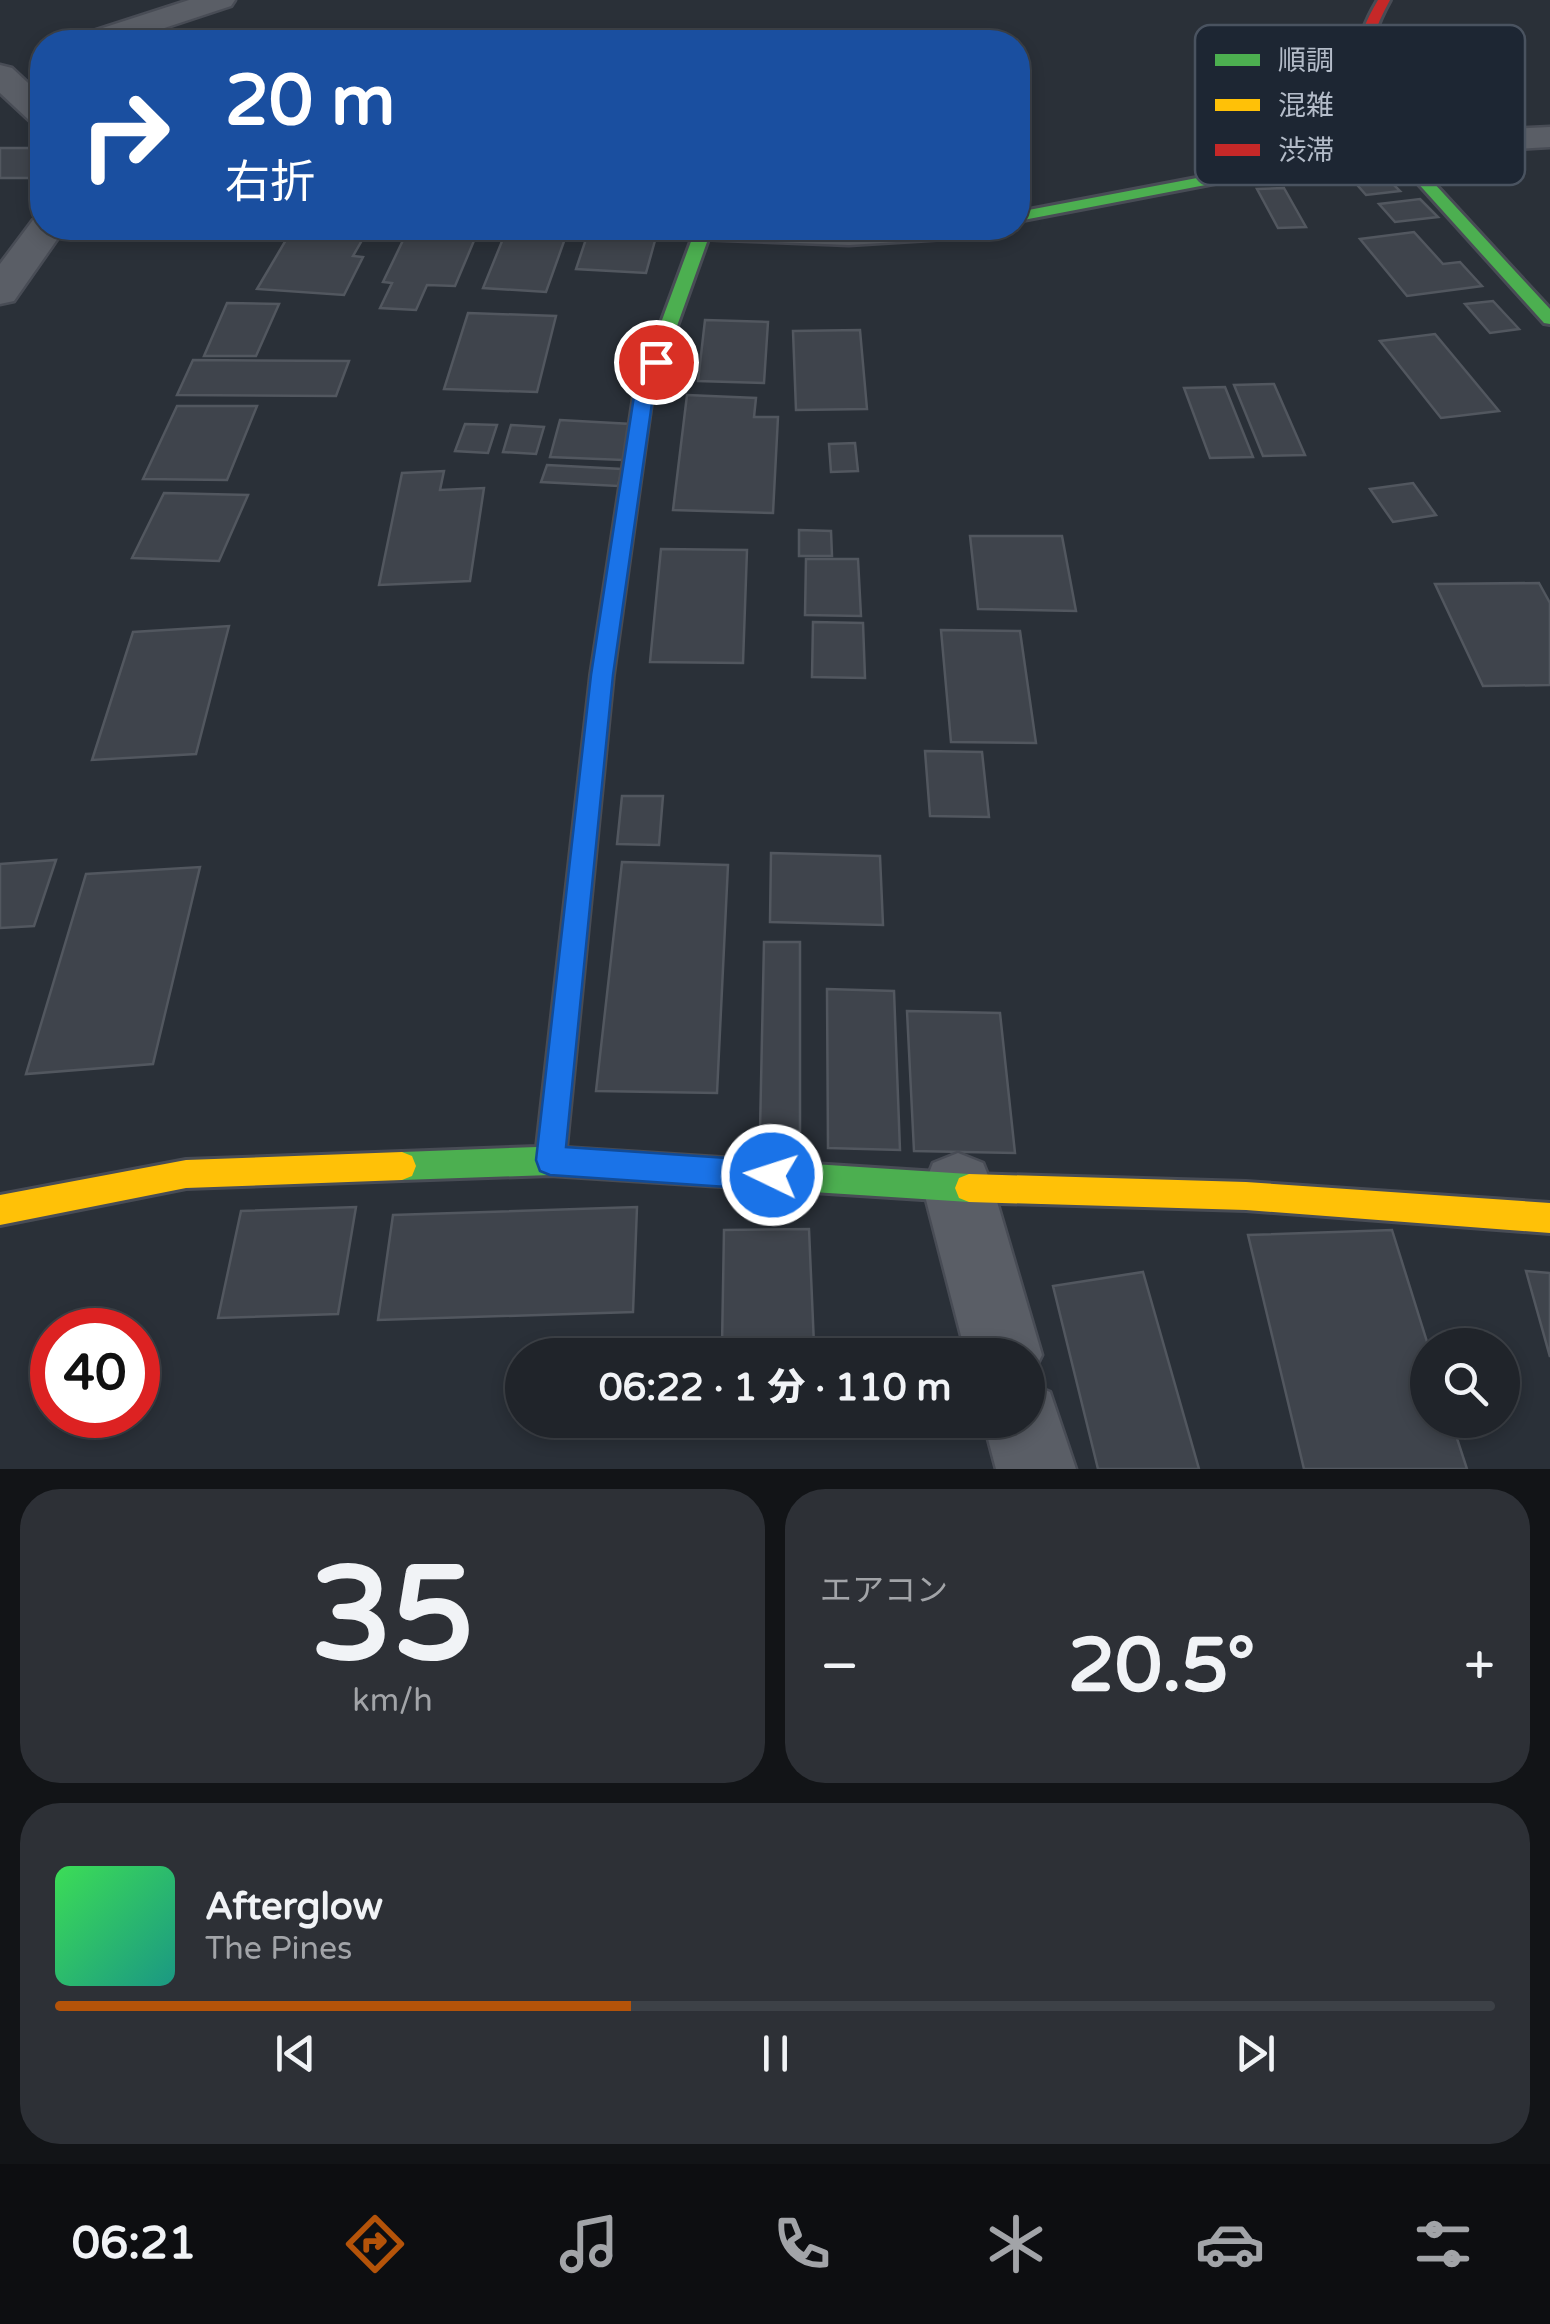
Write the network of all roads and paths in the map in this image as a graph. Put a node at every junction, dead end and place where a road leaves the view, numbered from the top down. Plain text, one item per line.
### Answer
1 (220, 0) edge
2 (1384, 0) edge
3 (1368, 25) edge
4 (129, 30) edge
5 (9, 71) edge
6 (30, 98) edge
7 (1550, 137) edge
8 (1525, 138) edge
9 (1195, 183) edge
10 (1428, 185) edge
11 (1030, 215) edge
12 (37, 240) edge
13 (697, 240) edge
14 (0, 292) edge
15 (1550, 319) edge
16 (550, 1160) junction
17 (958, 1188) junction
18 (0, 1210) edge
19 (1550, 1218) edge
20 (999, 1338) edge
21 (1027, 1438) edge
22 (1036, 1469) edge

1 - 4 street
2 - 3 street
5 - 6 street
7 - 8 street
9 - 11 street
10 - 15 street
12 - 14 street
13 - 16 street
16 - 17 street
16 - 18 street
17 - 19 street
17 - 20 street
21 - 22 street

